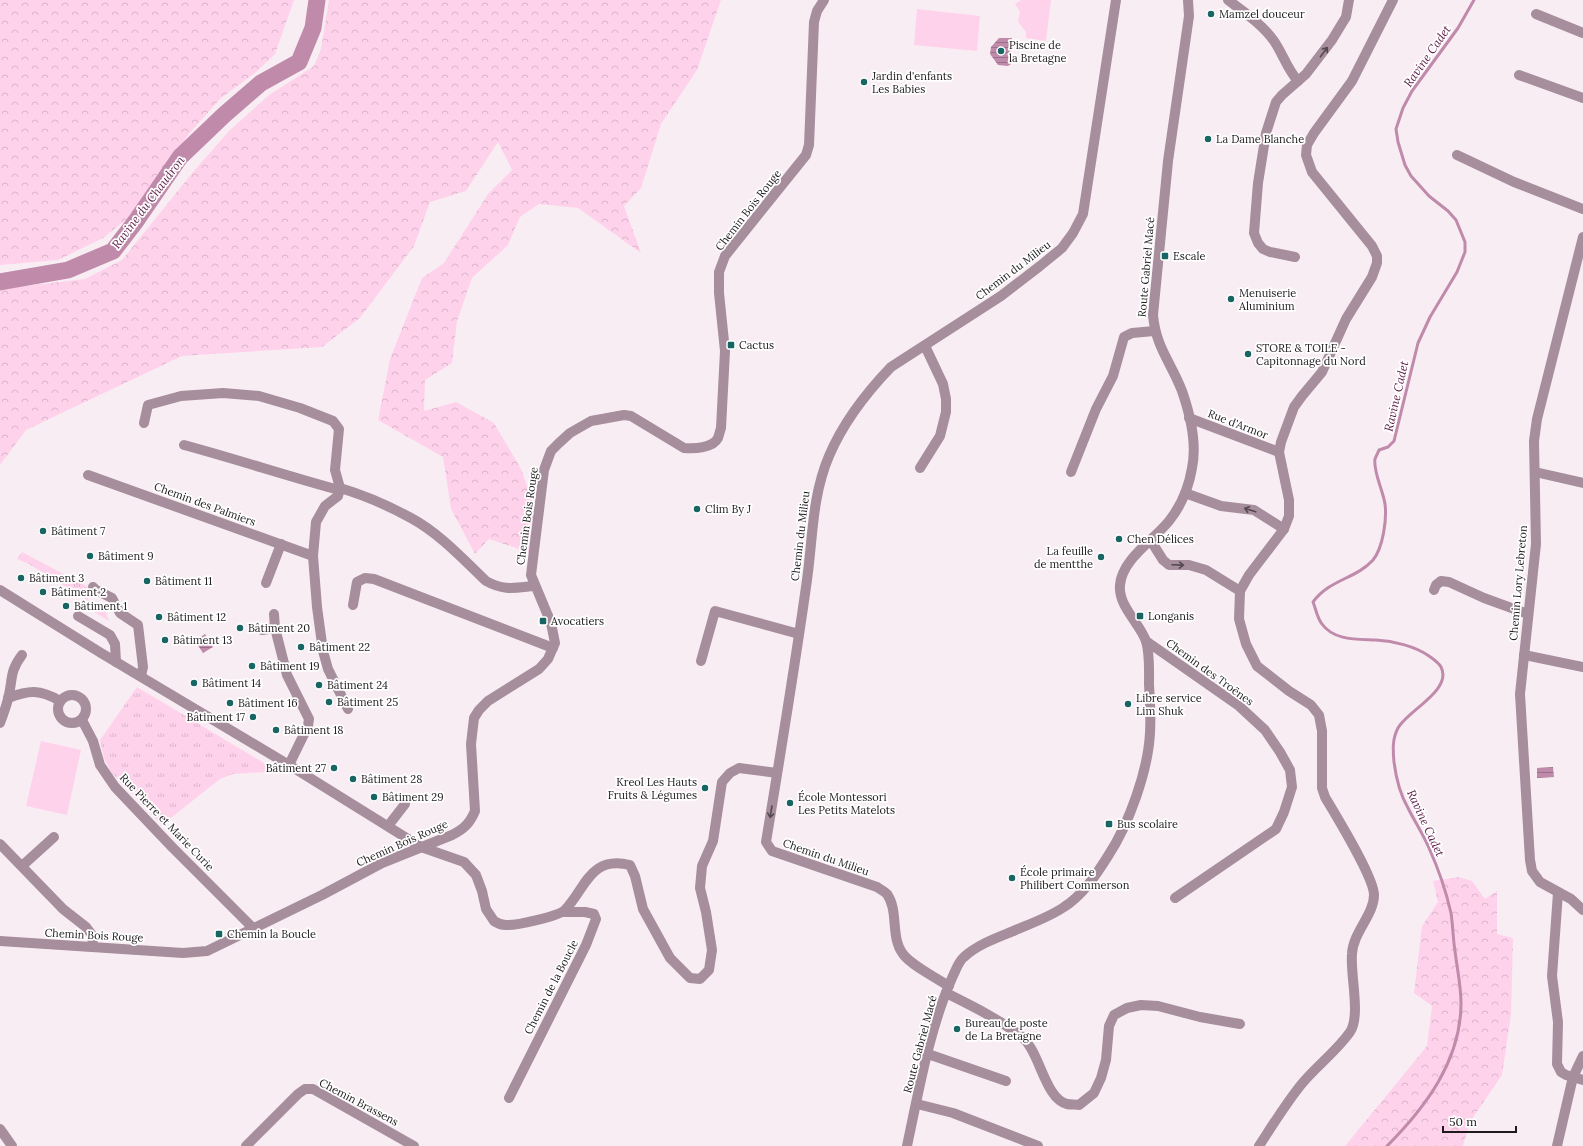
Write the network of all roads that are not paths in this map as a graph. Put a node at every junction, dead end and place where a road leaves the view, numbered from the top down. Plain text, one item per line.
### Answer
1 (824, 0) edge
2 (1116, 0) edge
3 (1188, 0) edge
4 (1228, 0) edge
5 (1350, 0) edge
6 (1393, 0) edge
7 (1536, 14) dead end
8 (1583, 33) edge
9 (1519, 75) dead end
10 (1298, 81) junction
11 (1583, 98) edge
12 (1458, 155) dead end
13 (1583, 209) edge
14 (1583, 237) edge
15 (1295, 257) dead end
16 (1154, 331) junction
17 (925, 346) junction
18 (1190, 418) junction
19 (144, 423) dead end
20 (184, 445) dead end
21 (1278, 452) junction
22 (920, 468) dead end
23 (1071, 472) dead end
24 (1535, 472) junction
25 (88, 475) dead end
26 (1583, 482) edge
27 (340, 489) junction
28 (1185, 493) junction
29 (1284, 529) junction
30 (1151, 541) junction
31 (280, 544) junction
32 (314, 556) junction
33 (266, 583) dead end
34 (534, 586) junction
35 (93, 587) dead end
36 (0, 590) edge
37 (1434, 590) dead end
38 (1240, 591) junction
39 (353, 605) dead end
40 (274, 614) dead end
41 (1528, 614) junction
42 (78, 616) dead end
43 (276, 628) junction
44 (262, 630) dead end
45 (800, 634) junction
46 (1146, 641) junction
47 (553, 648) junction
48 (22, 655) dead end
49 (1524, 655) junction
50 (701, 661) dead end
51 (116, 662) junction
52 (1583, 667) edge
53 (141, 676) junction
54 (8, 698) junction
55 (60, 701) junction
56 (348, 709) dead end
57 (82, 720) junction
58 (0, 724) edge
59 (289, 766) junction
60 (777, 773) junction
61 (404, 804) dead end
62 (388, 826) junction
63 (54, 837) dead end
64 (0, 844) edge
65 (421, 847) junction
66 (22, 866) junction
67 (1558, 893) junction
68 (1175, 898) dead end
69 (1583, 910) edge
70 (564, 912) junction
71 (253, 928) junction
72 (0, 941) edge
73 (93, 946) junction
74 (947, 990) junction
75 (1240, 1024) dead end
76 (928, 1054) junction
77 (1583, 1056) edge
78 (1578, 1079) edge
79 (1006, 1081) dead end
80 (509, 1098) dead end
81 (917, 1104) junction
82 (0, 1130) edge
83 (411, 1145) edge
84 (12, 1146) edge
85 (246, 1146) edge
86 (907, 1146) edge
87 (1038, 1146) edge
88 (1259, 1146) edge
89 (1557, 1146) edge

1 - 34 street, Chemin Bois Rouge
2 - 17 street, Chemin du Milieu
3 - 16 street, Route Gabriel Macé
4 - 10 street
10 -> 5 street
6 - 21 street
7 - 8 street
9 - 11 street
10 - 15 street
12 - 13 street
14 - 24 street, Chemin Lory Lebreton
16 - 18 street, Route Gabriel Macé
16 - 23 street
17 - 22 street
17 - 45 street, Chemin du Milieu
18 - 21 street, Rue d'Armor
18 - 28 street, Route Gabriel Macé
19 - 27 street
20 - 27 street
21 - 29 street
24 - 26 street
24 - 41 street, Chemin Lory Lebreton
25 - 31 street, Chemin des Palmiers
27 - 32 street
27 - 34 street
29 -> 28 street
28 - 30 street, Route Gabriel Macé
29 - 38 street
30 -> 38 street
30 - 46 street, Route Gabriel Macé
31 - 32 street, Chemin des Palmiers
31 - 33 street
32 - 56 street
34 - 47 street, Chemin Bois Rouge
35 - 53 street
36 - 51 street
37 - 41 street
38 - 88 street
39 - 47 street
40 - 43 street
41 - 49 street, Chemin Lory Lebreton
42 - 51 street
43 - 44 street
43 - 59 street
45 - 50 street
45 - 60 street, Chemin du Milieu
46 - 68 street, Chemin des Troënes
46 - 74 street, Route Gabriel Macé
47 - 65 street, Chemin Bois Rouge
48 - 54 street
49 - 52 street
49 - 67 street, Chemin Lory Lebreton
51 - 53 street
53 - 59 street
54 - 55 street
54 - 58 street
55 - 57 street
55 - 57 street
57 - 71 street, Rue Pierre et Marie Curie
59 - 62 street
60 - 70 street
60 -> 74 street, Chemin du Milieu
61 - 62 street
62 - 65 street
63 - 66 street
64 - 66 street
65 - 70 street, Chemin de la Boucle
65 - 71 street, Chemin Bois Rouge
66 - 73 street
67 - 69 street, Chemin Lory Lebreton
67 - 78 street
70 - 80 street, Chemin de la Boucle
71 - 73 street, Chemin Bois Rouge
72 - 73 street, Chemin Bois Rouge
74 - 75 street
74 - 76 street, Route Gabriel Macé
76 - 79 street
76 - 81 street, Route Gabriel Macé
77 - 78 street
78 - 89 street
81 - 86 street, Route Gabriel Macé
81 - 87 street
82 - 84 street
83 - 85 street, Chemin Brassens

